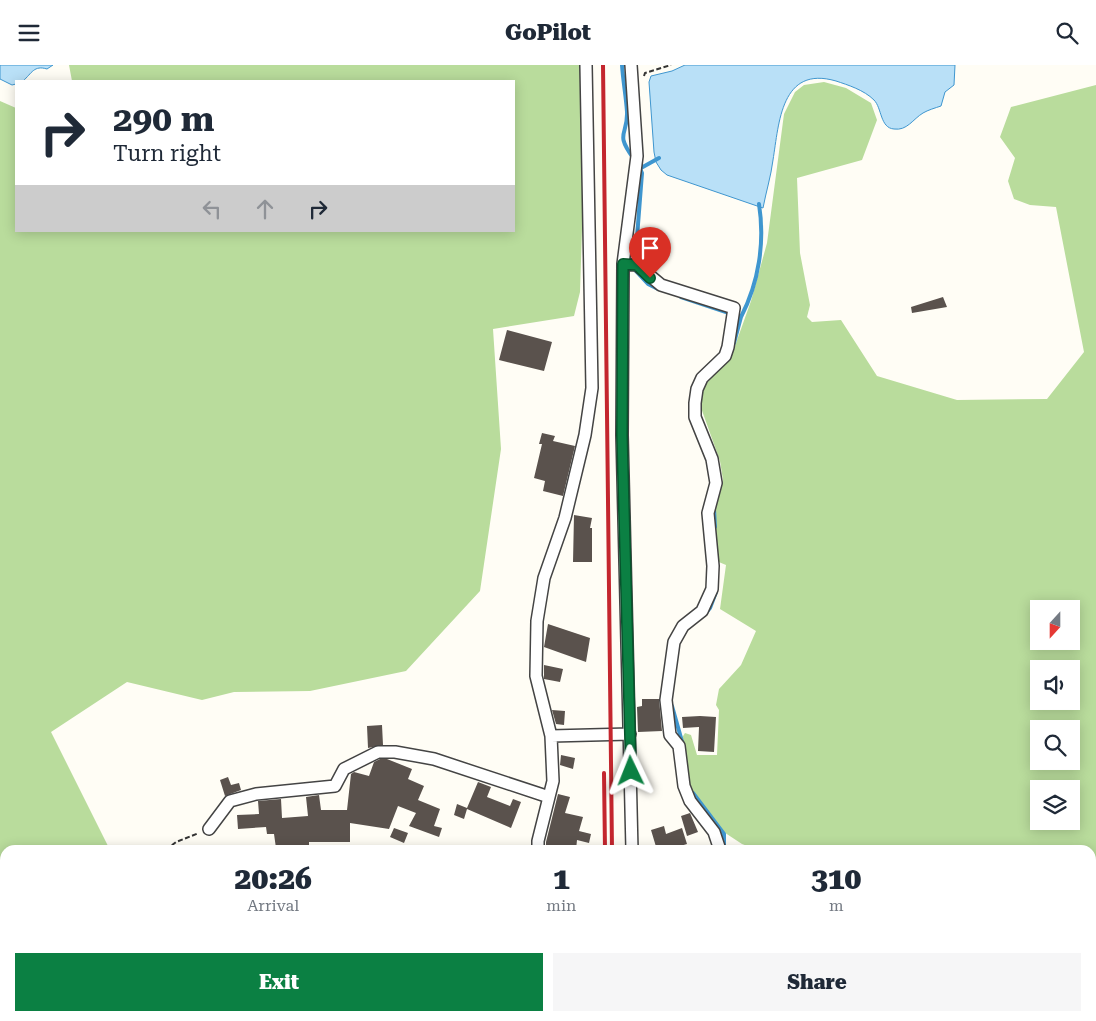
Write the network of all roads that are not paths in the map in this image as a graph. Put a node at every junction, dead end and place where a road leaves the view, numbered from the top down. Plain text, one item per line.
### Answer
1 (586, 65) edge
2 (631, 65) edge
3 (631, 264) junction
4 (630, 734) junction
5 (552, 736) junction
6 (548, 797) junction
7 (209, 829) road end
8 (539, 845) edge
9 (632, 845) edge
10 (718, 845) edge

1 - 5 street
2 - 3 street
3 - 4 street
3 - 10 street
4 - 5 street
4 - 9 street
5 - 6 street
6 - 7 street
6 - 8 street

